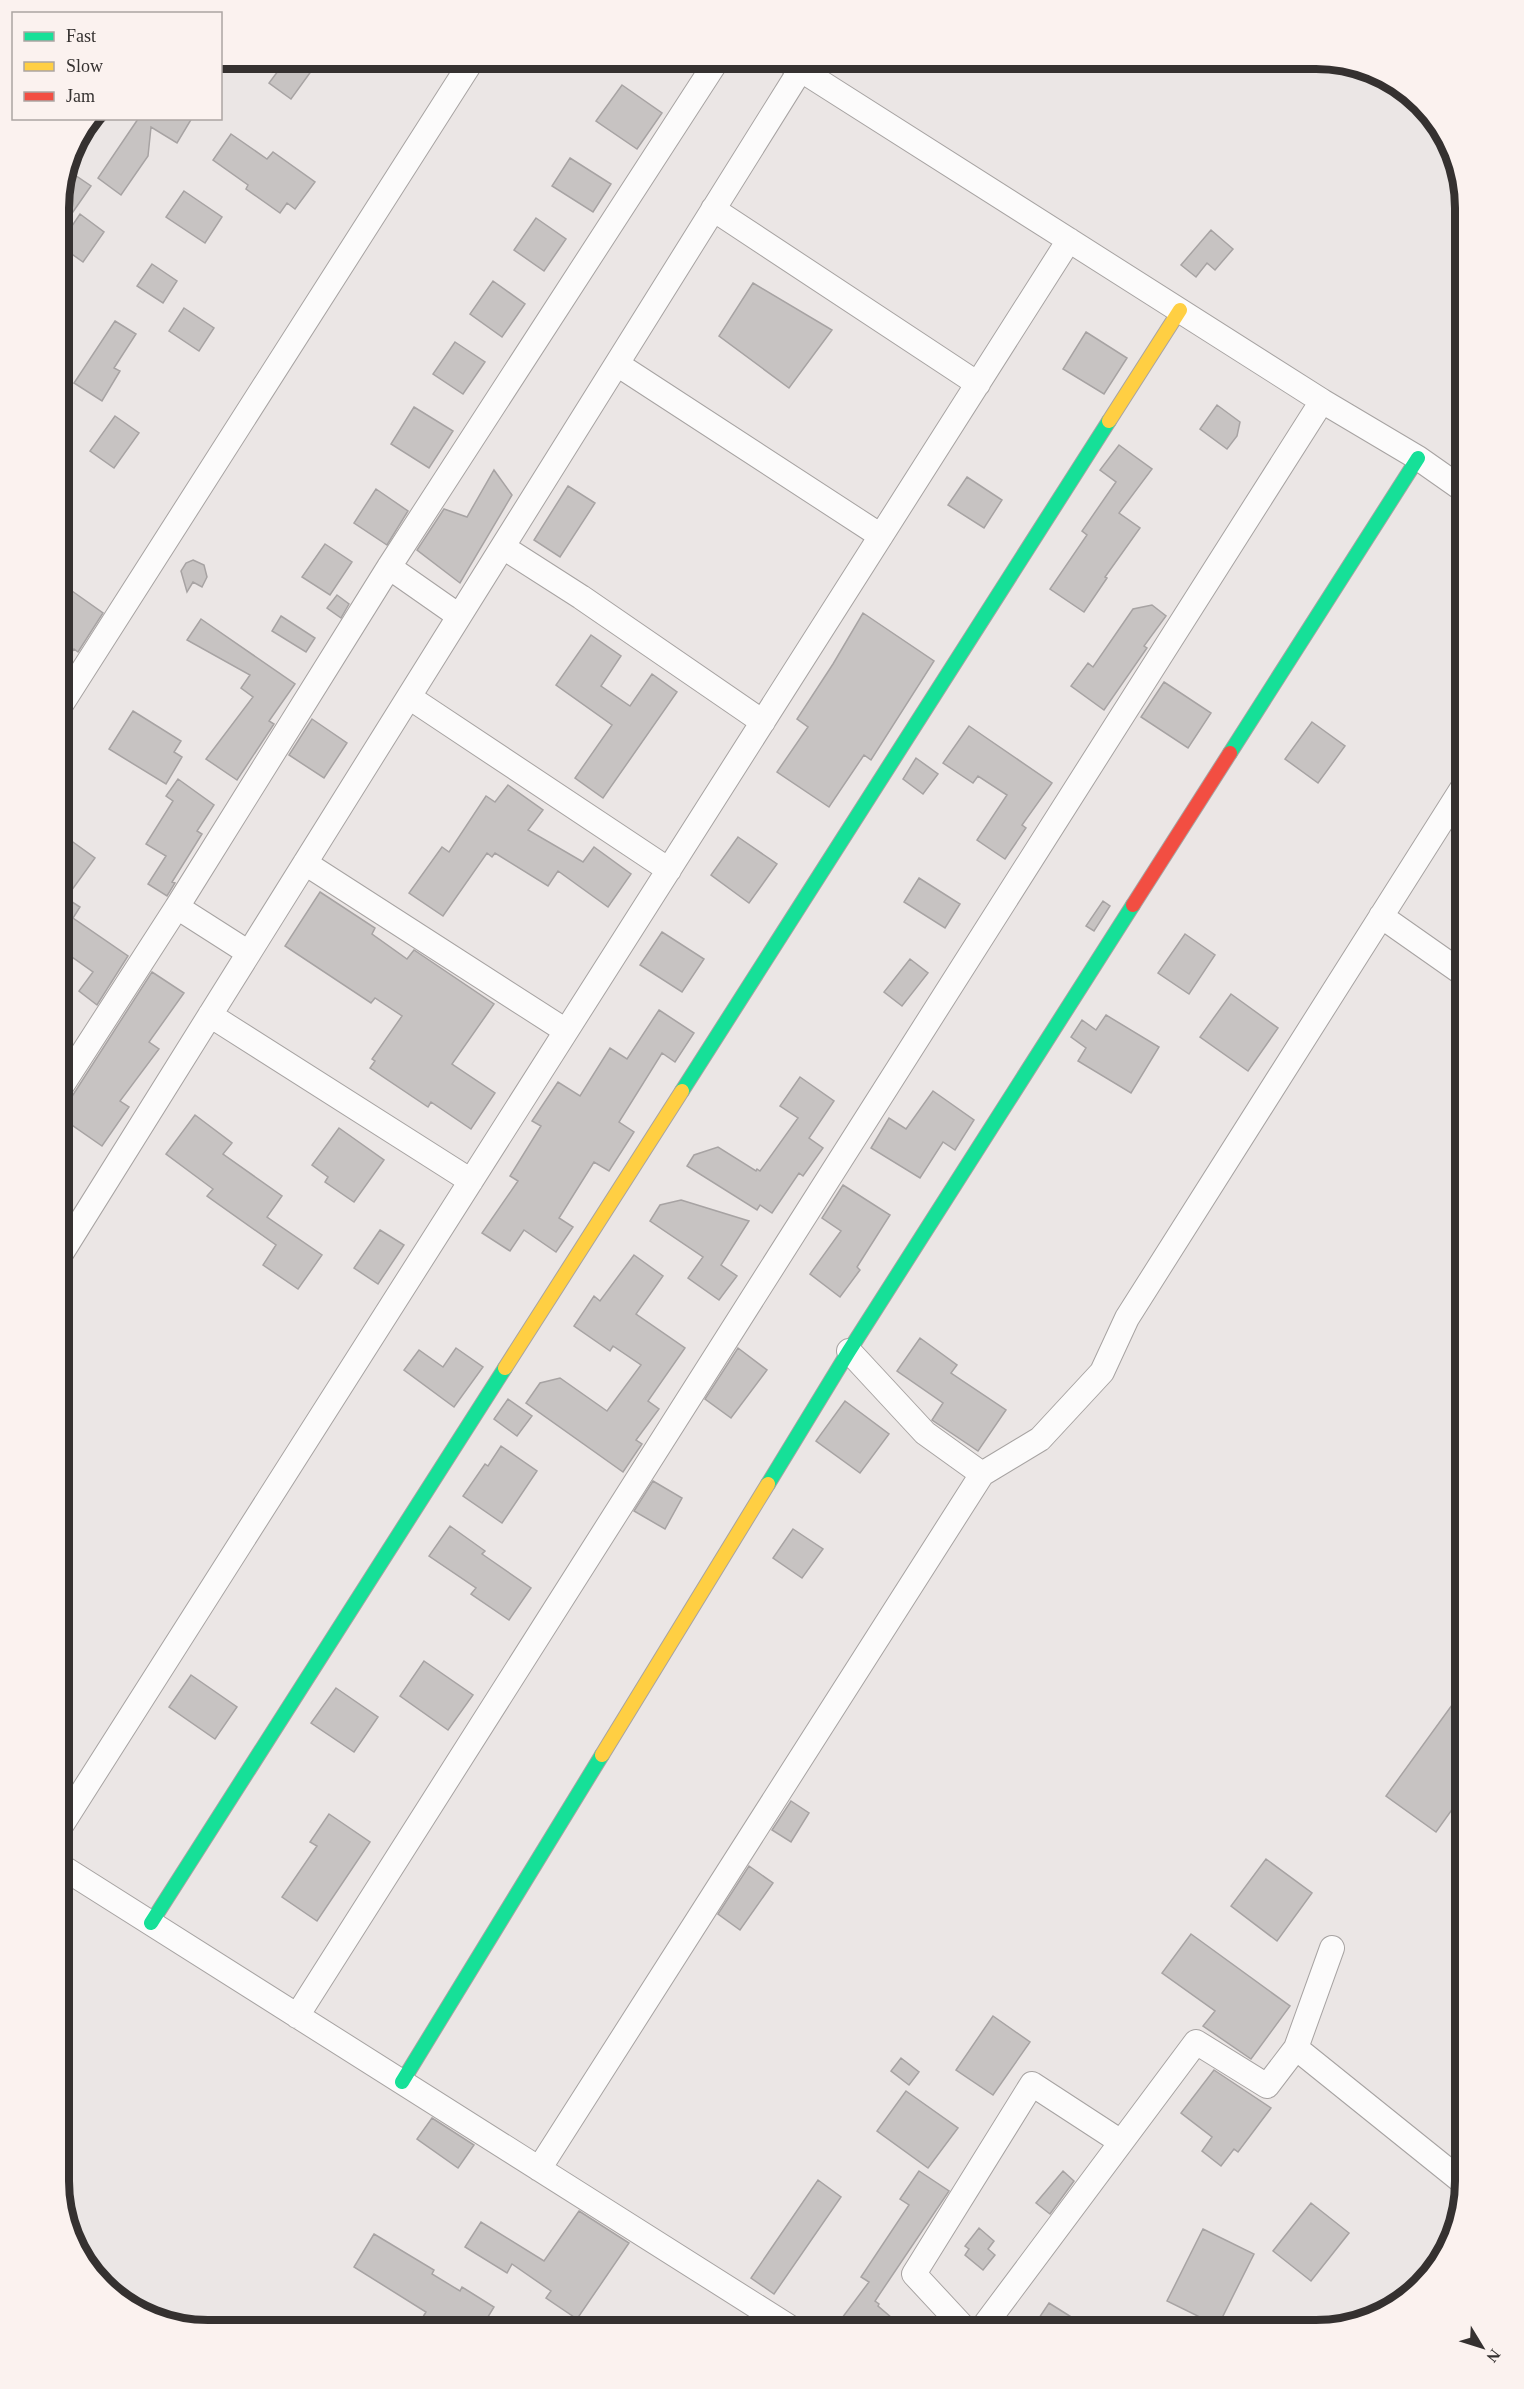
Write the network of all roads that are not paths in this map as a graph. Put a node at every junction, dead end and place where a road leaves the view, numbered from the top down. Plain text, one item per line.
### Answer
1 (468, 69) edge
2 (712, 69) edge
3 (790, 69) edge
4 (801, 69) edge
5 (713, 209) junction
6 (1069, 240) junction
7 (1180, 310) junction
8 (617, 364) junction
9 (978, 384) junction
10 (1322, 401) junction
11 (1418, 458) junction
12 (1455, 483) edge
13 (881, 536) junction
14 (502, 547) junction
15 (389, 567) junction
16 (459, 616) junction
17 (69, 692) edge
18 (409, 696) junction
19 (763, 722) junction
20 (1455, 801) edge
21 (305, 863) junction
22 (669, 870) junction
23 (177, 907) junction
24 (1380, 916) junction
25 (249, 953) junction
26 (1455, 967) edge
27 (210, 1015) junction
28 (566, 1031) junction
29 (69, 1074) edge
30 (471, 1181) junction
31 (69, 1241) edge
32 (849, 1351) junction
33 (982, 1474) junction
34 (69, 1812) edge
35 (69, 1871) edge
36 (151, 1923) junction
37 (1332, 1948) dead end
38 (297, 2016) junction
39 (1296, 2048) junction
40 (402, 2082) junction
41 (1122, 2142) junction
42 (539, 2169) junction
43 (1455, 2176) edge
44 (778, 2320) edge
45 (957, 2320) edge
46 (988, 2320) edge

1 - 17 street
2 - 15 street
3 - 5 street
4 - 6 street
5 - 8 street
5 - 9 street
6 - 7 street
6 - 9 street
7 - 10 street
7 - 36 main road
8 - 13 street
8 - 14 street
9 - 13 street
10 - 11 street
10 - 38 street
11 - 12 street
11 - 32 main road
13 - 19 street
14 - 16 street
14 - 19 street
15 - 16 street
15 - 23 street
16 - 18 street
18 - 21 street
18 - 22 street
19 - 22 street
20 - 24 street
21 - 25 street
21 - 28 street
22 - 28 street
23 - 25 street
23 - 29 street
24 - 26 street
24 - 33 street
25 - 27 street
27 - 30 street
27 - 31 street
28 - 30 street
30 - 34 street
32 - 33 street
32 - 40 main road
33 - 42 street
35 - 36 street
36 - 38 street
37 - 39 street
38 - 40 street
39 - 41 street
39 - 43 street
40 - 42 street
41 - 45 street
41 - 46 street
42 - 44 street

